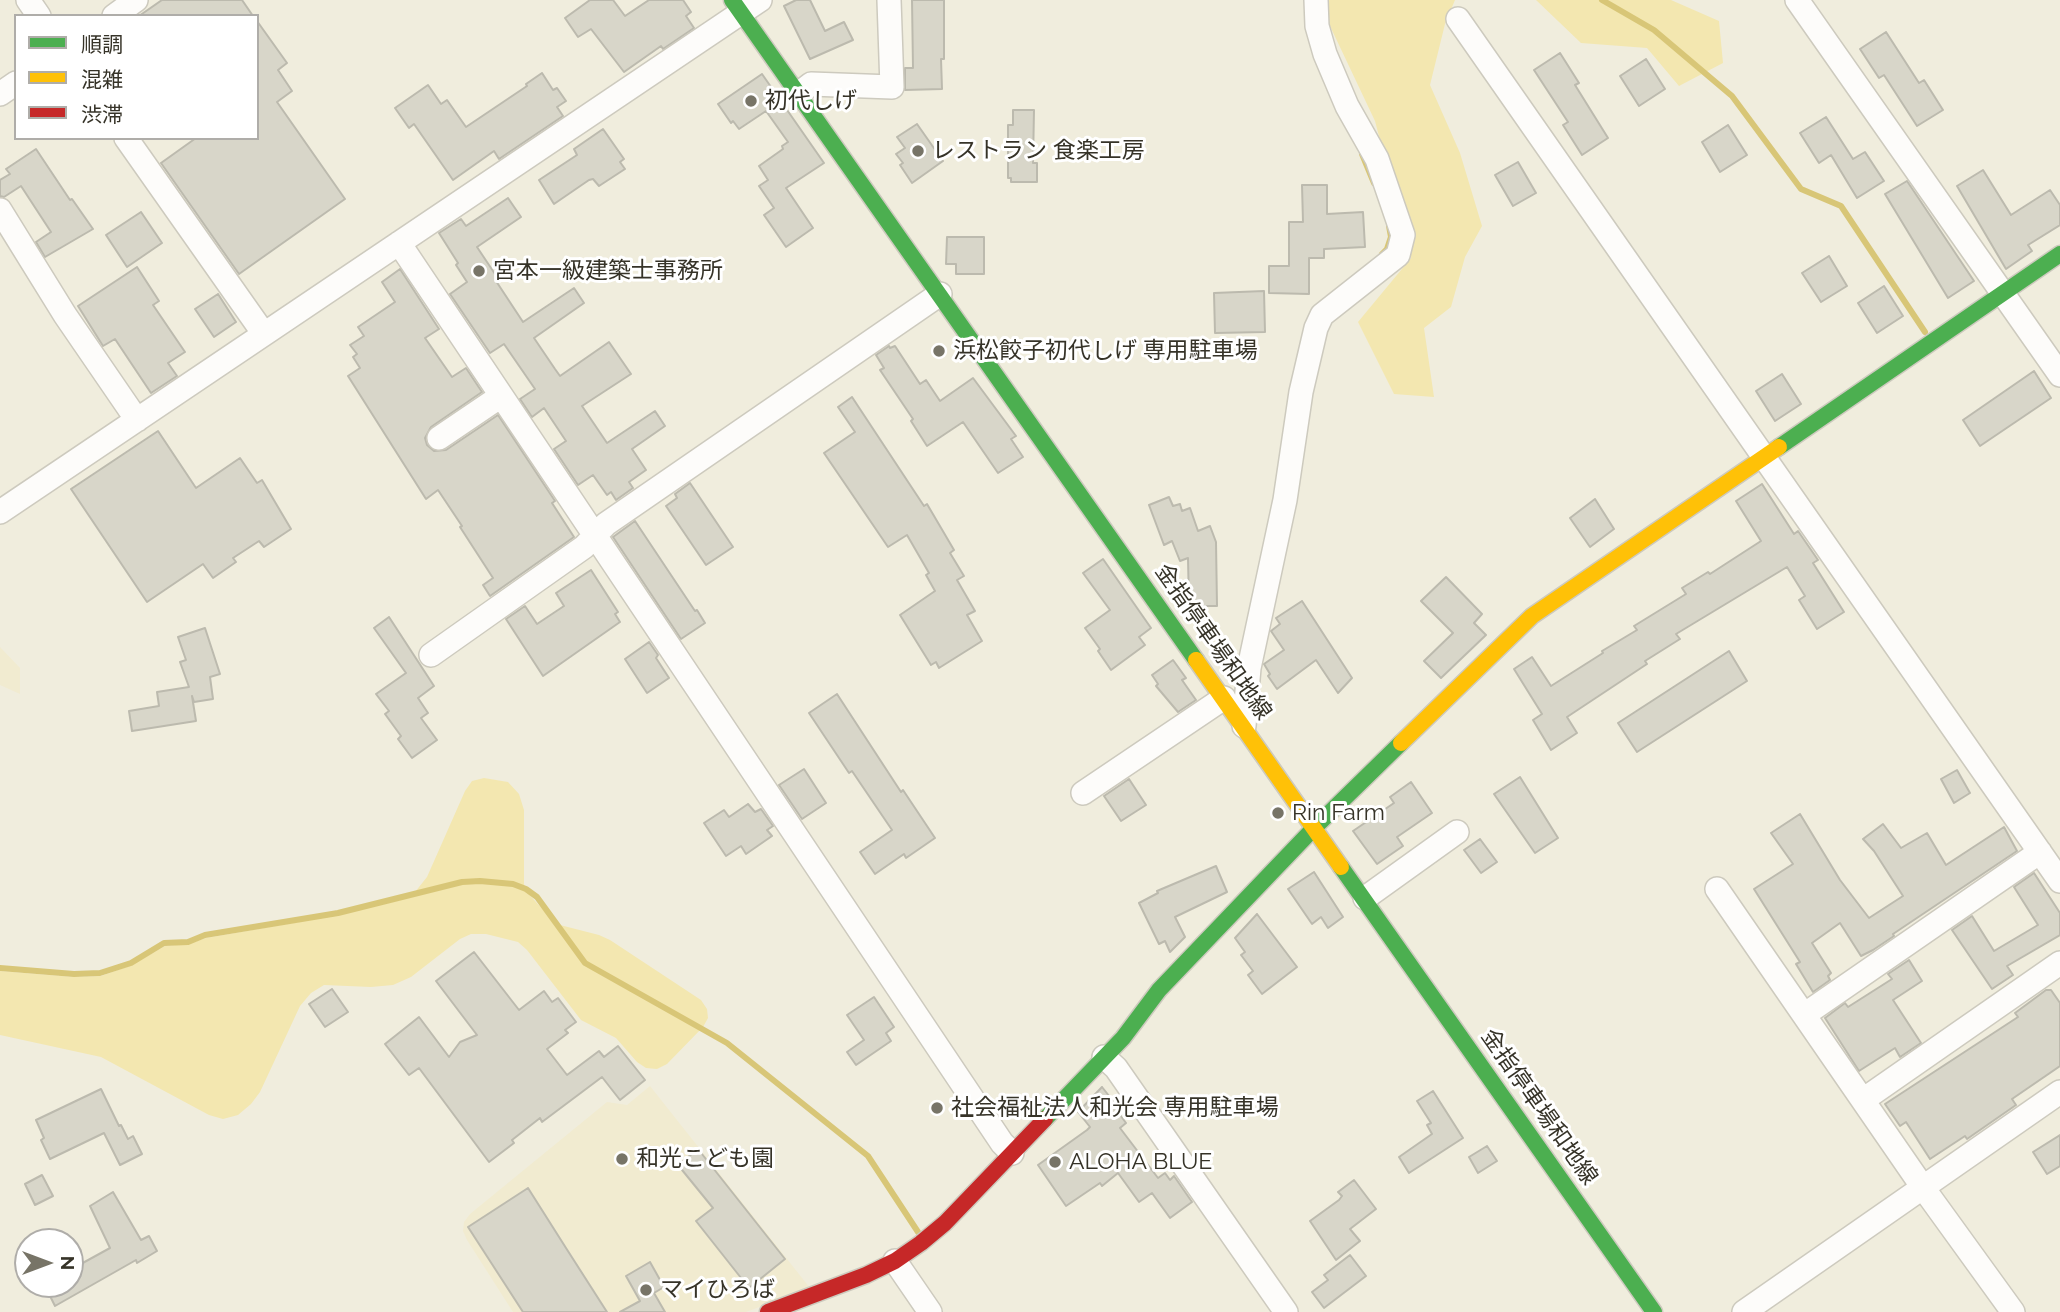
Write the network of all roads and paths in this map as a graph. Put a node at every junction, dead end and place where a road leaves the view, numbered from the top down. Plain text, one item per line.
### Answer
1 (136, 0) edge
2 (889, 0) edge
3 (1316, 0) edge
4 (1797, 0) edge
5 (745, 4) edge
6 (117, 14) edge
7 (1458, 19) dead end
8 (798, 94) junction
9 (127, 140) edge
10 (0, 210) edge
11 (399, 243) junction
12 (2060, 254) edge
13 (2003, 293) junction
14 (940, 294) junction
15 (264, 334) junction
16 (2060, 375) edge
17 (501, 396) junction
18 (138, 419) junction
19 (439, 438) dead end
20 (1765, 456) junction
21 (0, 512) edge
22 (595, 535) junction
23 (431, 655) dead end
24 (1224, 698) junction
25 (1244, 726) junction
26 (1083, 793) dead end
27 (1315, 827) junction
28 (1457, 832) dead end
29 (2040, 852) junction
30 (2060, 881) edge
31 (1717, 889) dead end
32 (1365, 898) junction
33 (2060, 963) edge
34 (1804, 1015) junction
35 (1104, 1057) junction
36 (2060, 1092) edge
37 (1863, 1100) junction
38 (1012, 1153) junction
39 (1924, 1189) junction
40 (895, 1261) junction
41 (768, 1312) edge
42 (930, 1312) edge
43 (1286, 1312) edge
44 (1654, 1312) edge
45 (1744, 1312) edge
46 (2013, 1312) edge

1 - 6 street
2 - 8 street
3 - 25 street
4 - 13 street
5 - 8 street, 金指停車場和地線
5 - 11 street
7 - 20 street
8 - 14 street, 金指停車場和地線
9 - 15 street
10 - 18 street
11 - 15 street
11 - 17 street
12 - 13 street
13 - 16 street
13 - 20 street
14 - 22 street
14 - 24 street, 金指停車場和地線
15 - 18 street
17 - 19 street
17 - 22 street
18 - 21 street
20 - 27 street
20 - 29 street
22 - 23 street
22 - 38 street
24 - 25 street, 金指停車場和地線
24 - 26 street
25 - 27 street, 金指停車場和地線
27 - 32 street, 金指停車場和地線
27 - 35 street
28 - 32 street
29 - 30 street
29 - 34 street
31 - 34 street
32 - 44 street, 金指停車場和地線
33 - 37 street
34 - 37 street
35 - 38 street
35 - 43 street
36 - 39 street
37 - 39 street
38 - 40 street
39 - 45 street
39 - 46 street
40 - 41 street
40 - 42 street

